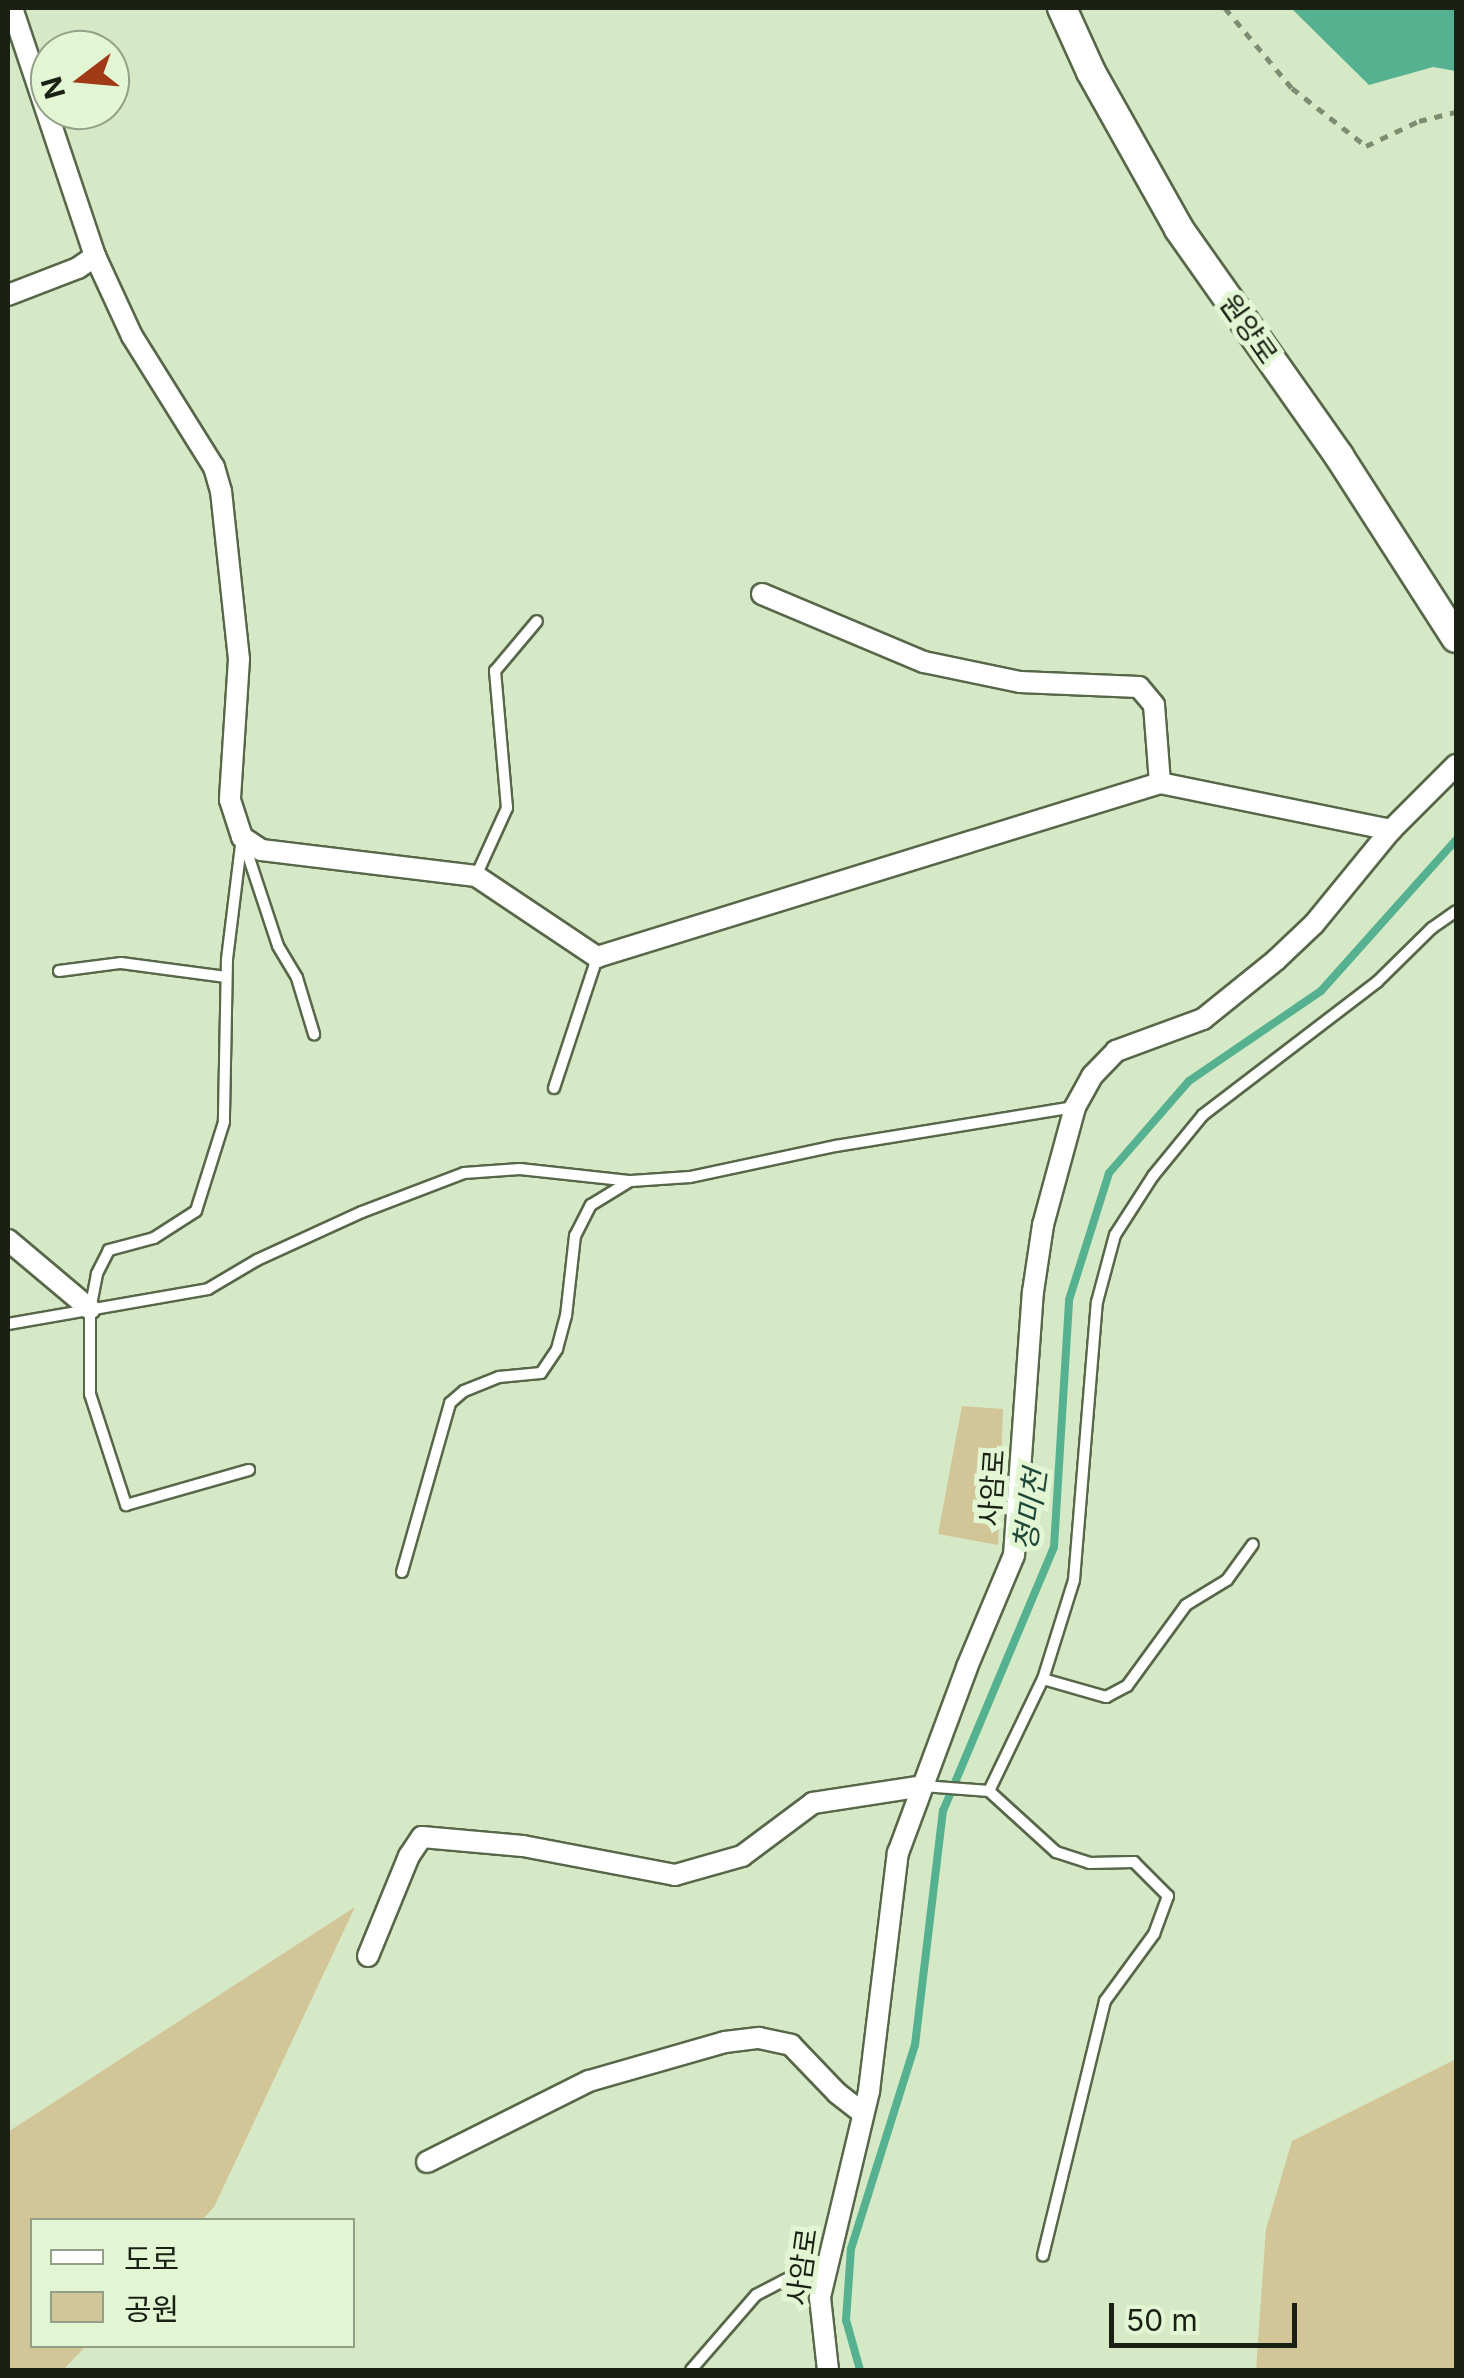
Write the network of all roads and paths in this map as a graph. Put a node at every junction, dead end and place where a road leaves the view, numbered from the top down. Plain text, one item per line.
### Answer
1 (12, 8) edge
2 (1062, 8) edge
3 (1225, 8) edge
4 (1456, 112) edge
5 (94, 256) junction
6 (8, 295) edge
7 (762, 594) dead end
8 (537, 622) dead end
9 (1456, 638) edge
10 (1456, 765) edge
11 (1160, 783) junction
12 (1391, 830) junction
13 (242, 837) junction
14 (476, 876) junction
15 (1456, 911) edge
16 (597, 957) junction
17 (59, 971) dead end
18 (226, 977) junction
19 (314, 1034) dead end
20 (554, 1088) dead end
21 (1075, 1107) junction
22 (631, 1180) junction
23 (8, 1240) edge
24 (90, 1309) junction
25 (8, 1324) edge
26 (249, 1470) dead end
27 (1252, 1544) dead end
28 (402, 1572) dead end
29 (1043, 1679) junction
30 (924, 1786) junction
31 (989, 1791) junction
32 (368, 1956) dead end
33 (863, 2113) junction
34 (427, 2162) dead end
35 (1043, 2256) dead end
36 (828, 2258) junction
37 (691, 2370) edge
38 (828, 2370) edge

1 - 5 street
2 - 9 main road, 원양로
3 - 4 path
5 - 6 street
5 - 13 street
7 - 11 street
8 - 14 lane
10 - 12 street, 사암로
11 - 12 street
11 - 16 street
12 - 21 street, 사암로
13 - 14 street
13 - 18 lane
13 - 19 lane
14 - 16 street
15 - 29 lane
16 - 20 lane
17 - 18 lane
18 - 24 lane
21 - 22 lane
21 - 30 street, 사암로
22 - 24 lane
22 - 28 lane
23 - 24 street
24 - 25 lane
24 - 26 lane
27 - 29 lane
29 - 31 lane
30 - 31 lane
30 - 32 street
30 - 33 street, 사암로
31 - 35 lane
33 - 34 street
33 - 36 street, 사암로
36 - 37 lane
36 - 38 street, 사암로

